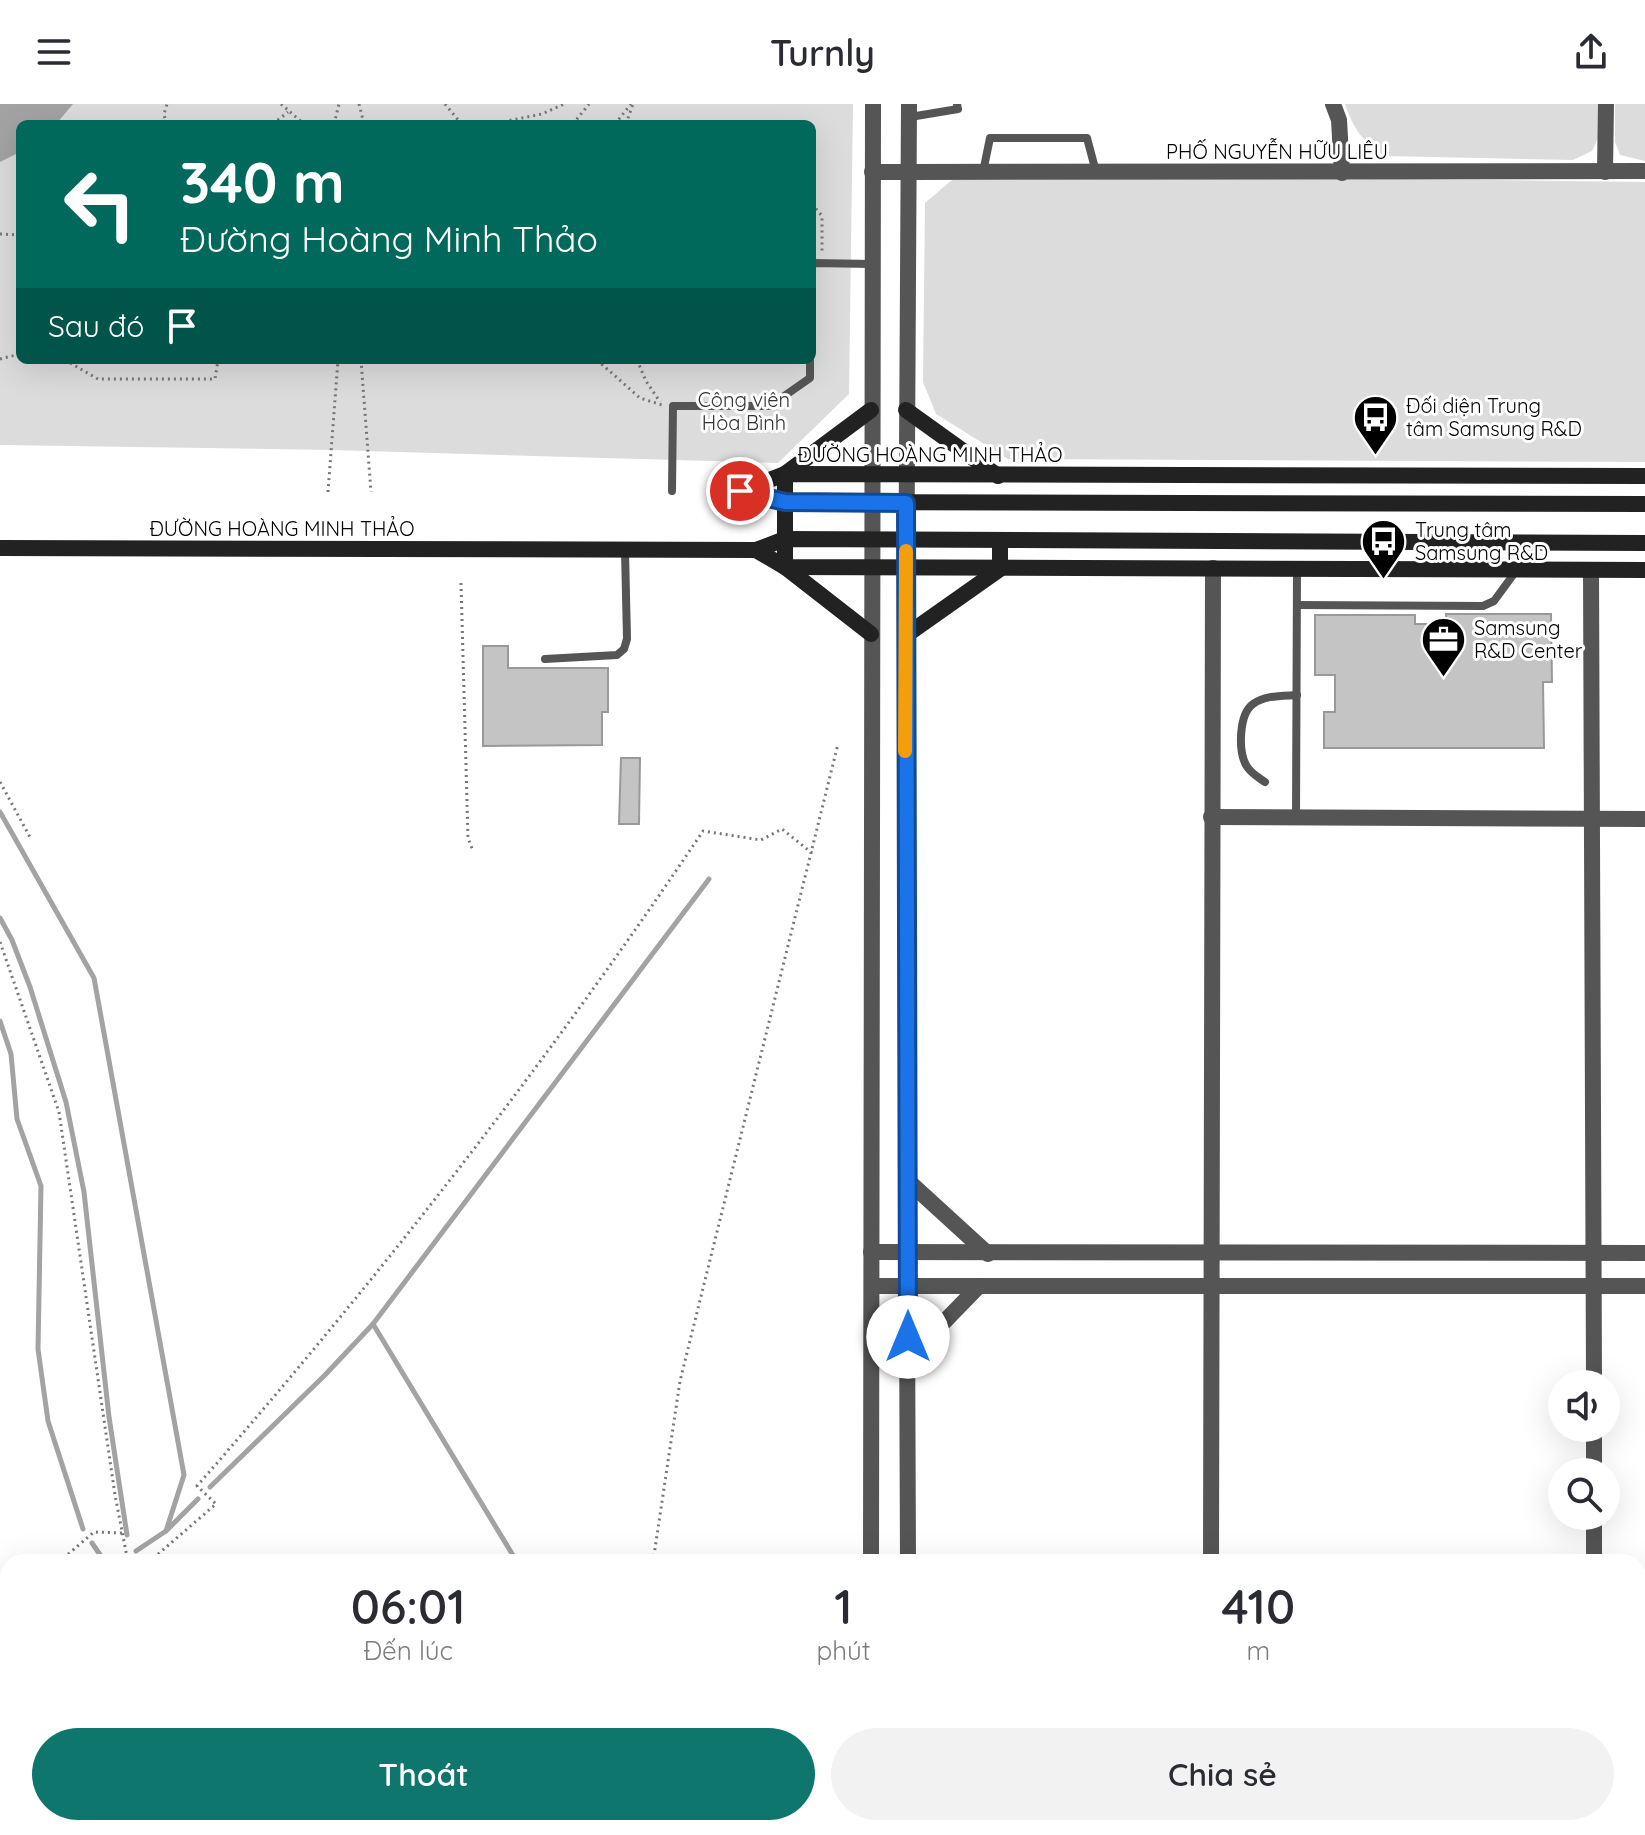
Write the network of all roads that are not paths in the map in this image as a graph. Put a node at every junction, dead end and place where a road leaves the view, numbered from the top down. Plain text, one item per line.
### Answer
1 (873, 104) edge
2 (957, 104) edge
3 (1333, 104) edge
4 (1606, 104) edge
5 (909, 111) edge
6 (1645, 171) edge
7 (872, 172) junction
8 (909, 172) junction
9 (983, 172) junction
10 (1096, 172) junction
11 (1605, 172) junction
12 (1342, 173) junction
13 (816, 263) edge
14 (872, 264) junction
15 (810, 364) edge
16 (871, 410) junction
17 (906, 410) junction
18 (785, 474) junction
19 (871, 476) junction
20 (906, 476) junction
21 (998, 476) junction
22 (1645, 476) edge
23 (672, 491) dead end
24 (785, 502) junction
25 (871, 503) junction
26 (906, 503) junction
27 (1645, 504) edge
28 (998, 505) junction
29 (785, 539) junction
30 (871, 540) junction
31 (906, 541) junction
32 (1000, 542) junction
33 (1645, 543) edge
34 (0, 548) edge
35 (756, 550) junction
36 (625, 551) junction
37 (785, 567) junction
38 (871, 567) junction
39 (906, 567) junction
40 (1213, 568) junction
41 (1000, 569) junction
42 (1297, 569) junction
43 (1517, 570) junction
44 (1591, 570) junction
45 (1645, 570) edge
46 (1297, 605) junction
47 (871, 634) junction
48 (905, 636) junction
49 (545, 659) dead end
50 (1297, 695) junction
51 (1265, 782) dead end
52 (1211, 817) junction
53 (1296, 817) junction
54 (1592, 819) junction
55 (1645, 819) edge
56 (907, 1180) junction
57 (871, 1252) junction
58 (1211, 1252) junction
59 (907, 1253) junction
60 (1593, 1253) junction
61 (1645, 1253) edge
62 (988, 1254) junction
63 (872, 1286) junction
64 (979, 1286) junction
65 (1211, 1286) junction
66 (1593, 1286) junction
67 (1645, 1286) edge
68 (907, 1287) junction
69 (908, 1359) junction
70 (1594, 1370) edge
71 (1594, 1530) edge
72 (871, 1554) edge
73 (908, 1554) edge
74 (1211, 1554) edge
75 (1594, 1554) edge

1 - 7 street
2 - 5 lane
3 - 12 street
4 - 11 street
5 - 8 street
6 - 11 street, PHỐ NGUYỄN HỮU LIÊU
7 - 8 street, PHỐ NGUYỄN HỮU LIÊU
7 - 14 street
8 - 9 street, PHỐ NGUYỄN HỮU LIÊU
8 - 17 street
9 - 10 street, PHỐ NGUYỄN HỮU LIÊU
9 - 10 lane
10 - 12 street, PHỐ NGUYỄN HỮU LIÊU
11 - 12 street, PHỐ NGUYỄN HỮU LIÊU
13 - 14 lane
14 - 16 street
15 - 23 lane
16 - 18 main road
16 - 19 street
17 - 20 street
17 - 21 main road
18 - 19 main road, ĐƯỜNG HOÀNG MINH THẢO
18 - 24 main road
18 - 24 main road, ĐƯỜNG HOÀNG MINH THẢO
19 - 20 main road, ĐƯỜNG HOÀNG MINH THẢO
19 - 25 street
20 - 21 main road, ĐƯỜNG HOÀNG MINH THẢO
20 - 26 street
21 - 22 main road, ĐƯỜNG HOÀNG MINH THẢO
21 - 28 main road
24 - 25 main road, ĐƯỜNG HOÀNG MINH THẢO
24 - 29 main road
25 - 26 main road, ĐƯỜNG HOÀNG MINH THẢO
25 - 30 street
26 - 28 main road, ĐƯỜNG HOÀNG MINH THẢO
26 - 31 street
27 - 28 main road, ĐƯỜNG HOÀNG MINH THẢO
29 - 30 main road, ĐƯỜNG HOÀNG MINH THẢO
29 - 35 main road, ĐƯỜNG HOÀNG MINH THẢO
29 - 37 main road
30 - 31 main road, ĐƯỜNG HOÀNG MINH THẢO
30 - 38 street
31 - 32 main road, ĐƯỜNG HOÀNG MINH THẢO
31 - 39 street
32 - 33 main road, ĐƯỜNG HOÀNG MINH THẢO
32 - 41 main road
34 - 36 main road, ĐƯỜNG HOÀNG MINH THẢO
35 - 36 main road, ĐƯỜNG HOÀNG MINH THẢO
35 - 37 main road
36 - 49 lane
37 - 38 main road
37 - 47 main road
38 - 39 main road
38 - 47 street
39 - 41 main road
39 - 48 street
40 - 41 main road
40 - 42 main road
40 - 52 street
41 - 48 main road
42 - 43 main road
42 - 46 lane
43 - 44 main road
43 - 46 lane
44 - 45 main road
44 - 54 street
46 - 50 lane
47 - 57 street
48 - 56 street
50 - 51 lane
50 - 53 lane
52 - 53 street
52 - 58 street
53 - 54 street
54 - 55 street
54 - 60 street
56 - 59 street
56 - 62 street
57 - 59 street
57 - 63 street
58 - 60 street
58 - 62 street
58 - 65 street
59 - 62 street
59 - 68 street
60 - 61 street
60 - 66 street
63 - 68 street
63 - 72 street
64 - 65 street
64 - 68 street
64 - 69 street
65 - 66 street
65 - 74 street
66 - 67 street
66 - 70 street
68 - 69 street
69 - 73 street
71 - 75 street

